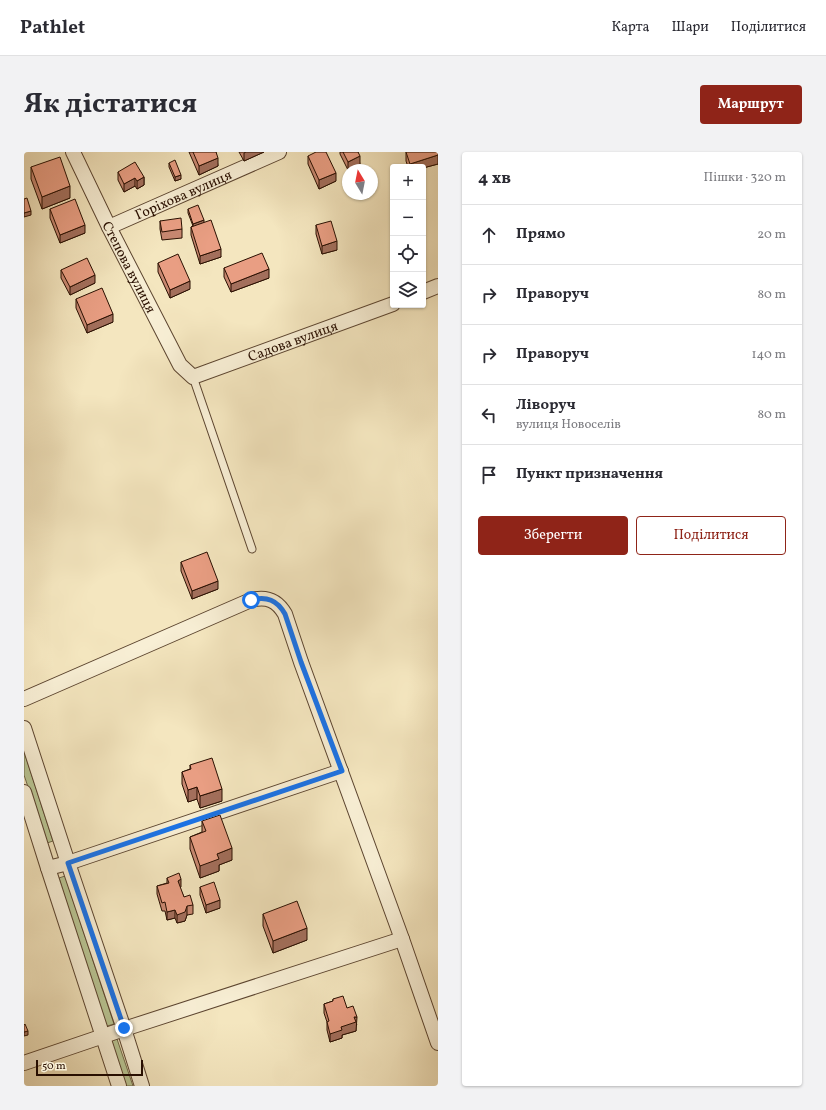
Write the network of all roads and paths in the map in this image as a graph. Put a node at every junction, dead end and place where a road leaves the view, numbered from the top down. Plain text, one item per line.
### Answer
1 (73, 152) edge
2 (279, 152) edge
3 (109, 227) junction
4 (438, 286) edge
5 (426, 291) edge
6 (390, 305) edge
7 (193, 377) junction
8 (252, 549) dead end
9 (24, 699) edge
10 (24, 728) edge
11 (342, 771) junction
12 (24, 792) edge
13 (68, 863) junction
14 (48, 868) junction
15 (402, 939) junction
16 (124, 1028) junction
17 (102, 1036) junction
18 (438, 1044) edge
19 (24, 1062) edge
20 (119, 1086) edge
21 (142, 1086) edge

1 - 3 street, Степова вулиця
2 - 3 street, Горіхова вулиця
3 - 7 street, Степова вулиця
4 - 5 street
6 - 7 street, Садова вулиця
7 - 8 lane
9 - 11 street
10 - 13 street
11 - 13 street
11 - 15 street
12 - 14 street
13 - 14 street
13 - 16 street
14 - 17 street
15 - 16 street
15 - 18 street
16 - 17 street
16 - 21 street
17 - 19 street
17 - 20 street

